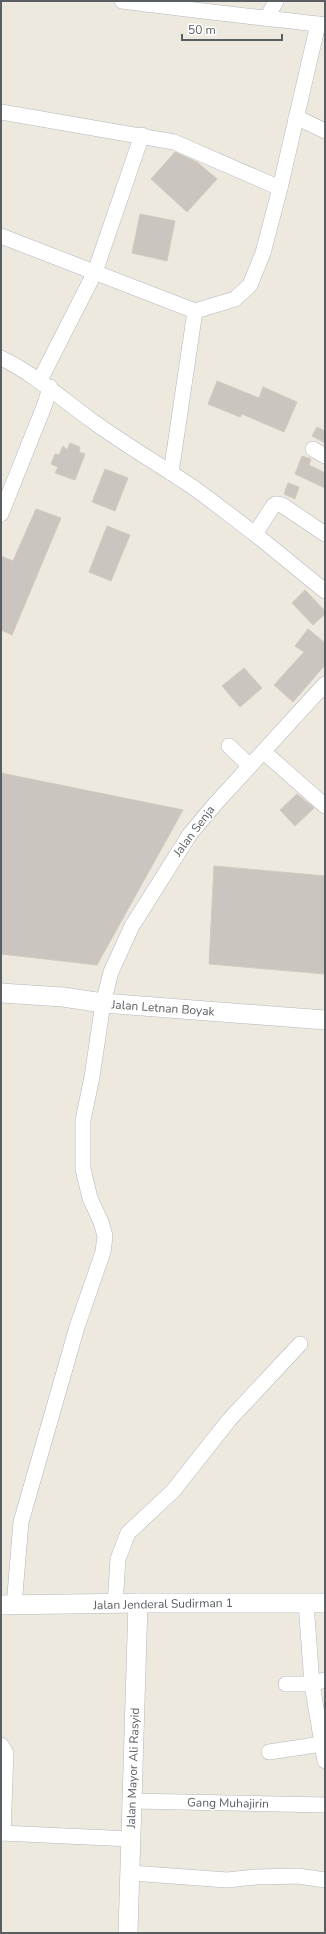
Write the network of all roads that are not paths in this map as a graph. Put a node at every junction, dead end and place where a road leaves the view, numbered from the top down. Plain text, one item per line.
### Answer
1 (122, 1) edge
2 (276, 1) edge
3 (268, 18) junction
4 (322, 25) edge
5 (1, 112) edge
6 (296, 117) junction
7 (325, 131) edge
8 (142, 135) junction
9 (280, 188) junction
10 (1, 236) edge
11 (95, 272) junction
12 (195, 311) junction
13 (1, 358) edge
14 (45, 384) junction
15 (171, 473) junction
16 (1, 514) edge
17 (255, 534) junction
18 (325, 534) edge
19 (325, 591) edge
20 (325, 684) edge
21 (229, 746) dead end
22 (264, 752) junction
23 (250, 766) junction
24 (325, 806) edge
25 (1, 993) edge
26 (103, 1003) junction
27 (325, 1020) edge
28 (300, 1344) dead end
29 (138, 1603) junction
30 (306, 1603) junction
31 (325, 1603) edge
32 (114, 1604) junction
33 (7, 1606) edge
34 (318, 1682) edge
35 (286, 1684) dead end
36 (322, 1744) junction
37 (1, 1745) edge
38 (269, 1752) dead end
39 (325, 1761) edge
40 (132, 1801) junction
41 (325, 1805) edge
42 (2, 1833) edge
43 (131, 1838) junction
44 (131, 1873) junction
45 (325, 1880) edge
46 (128, 1933) edge

1 - 3 street
2 - 3 street
3 - 4 street
4 - 6 street
5 - 8 street
6 - 7 street
6 - 9 street
8 - 9 street
8 - 11 street
9 - 12 street
10 - 11 street
11 - 12 street
11 - 14 street
12 - 15 street
13 - 14 street
14 - 15 street
14 - 16 street
15 - 17 street
17 - 18 street
17 - 19 street
20 - 22 street, Jalan Senja
21 - 23 street
22 - 23 street, Jalan Senja
22 - 24 street
23 - 26 street, Jalan Senja
25 - 26 street, Jalan Letnan Boyak
26 - 27 street, Jalan Letnan Boyak
26 - 33 street, Jalan Senja
28 - 32 street
29 - 30 street, Jalan Jenderal Sudirman 1
29 - 32 street, Jalan Jenderal Sudirman 1
29 - 40 street, Jalan Mayor Ali Rasyid
30 - 31 street, Jalan Jenderal Sudirman 1
30 - 34 street
32 - 33 street, Jalan Jenderal Sudirman 1
34 - 35 street
34 - 36 street
36 - 38 street
36 - 39 street
37 - 42 street
40 - 41 street, Gang Muhajirin
40 - 43 street, Jalan Mayor Ali Rasyid
42 - 43 street
43 - 44 street, Jalan Mayor Ali Rasyid
44 - 45 street
44 - 46 street, Jalan Mayor Ali Rasyid

